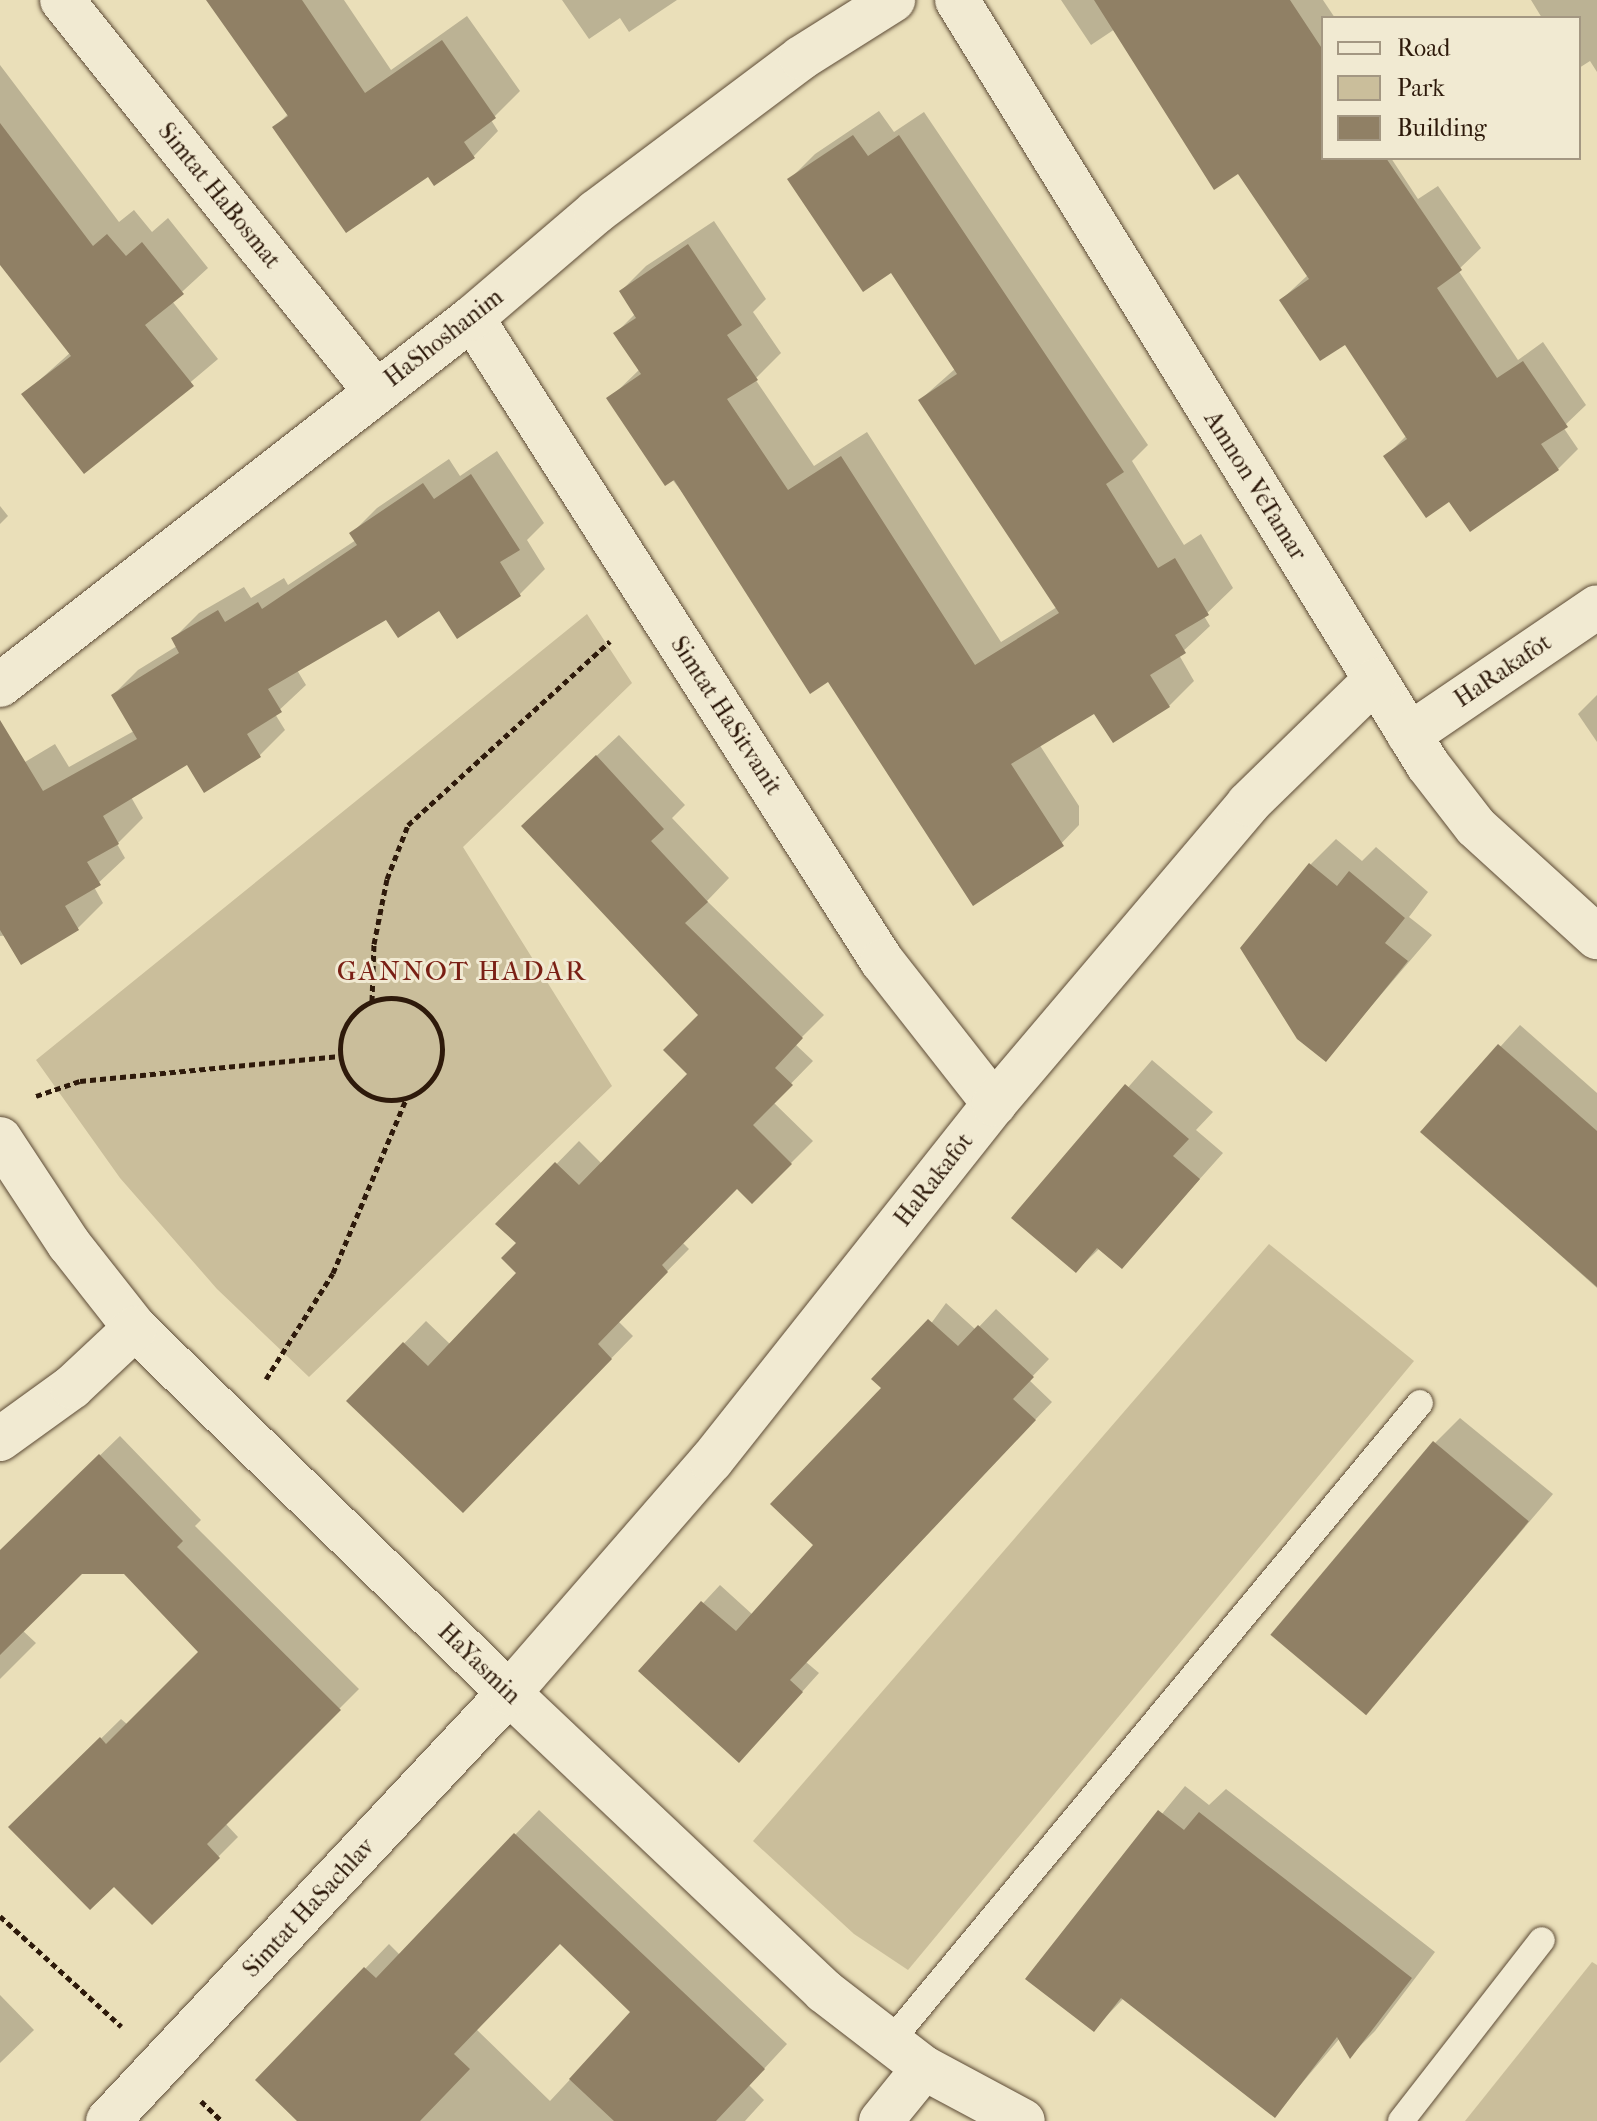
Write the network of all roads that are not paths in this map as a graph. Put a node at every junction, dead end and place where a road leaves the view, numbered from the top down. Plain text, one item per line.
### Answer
1 (62, 0) edge
2 (893, 0) edge
3 (957, 0) edge
4 (472, 318) junction
5 (376, 392) junction
6 (1597, 607) edge
7 (1375, 680) junction
8 (0, 685) edge
9 (1409, 735) junction
10 (1597, 937) edge
11 (994, 1104) junction
12 (0, 1139) edge
13 (135, 1328) junction
14 (1420, 1403) dead end
15 (0, 1439) edge
16 (509, 1693) junction
17 (1542, 1940) dead end
18 (907, 2055) junction
19 (108, 2121) edge
20 (881, 2121) edge
21 (1023, 2121) edge
22 (1401, 2121) edge

1 - 5 street, Simtat HaBosmat
2 - 4 street, HaShoshanim
3 - 7 street, Amnon VeTamar
4 - 5 street, HaShoshanim
4 - 11 street, Simtat HaSitvanit
5 - 8 street, HaShoshanim
6 - 9 street, HaRakafot
7 - 9 street, Amnon VeTamar
7 - 11 street, HaRakafot
9 - 10 street, Amnon VeTamar
11 - 16 street, HaRakafot
12 - 13 street, HaYasmin
13 - 15 street
13 - 16 street, HaYasmin
14 - 18 lane
16 - 18 street, HaYasmin
16 - 19 street, Simtat HaSachlav
17 - 22 lane
18 - 20 street
18 - 21 street, HaYasmin

